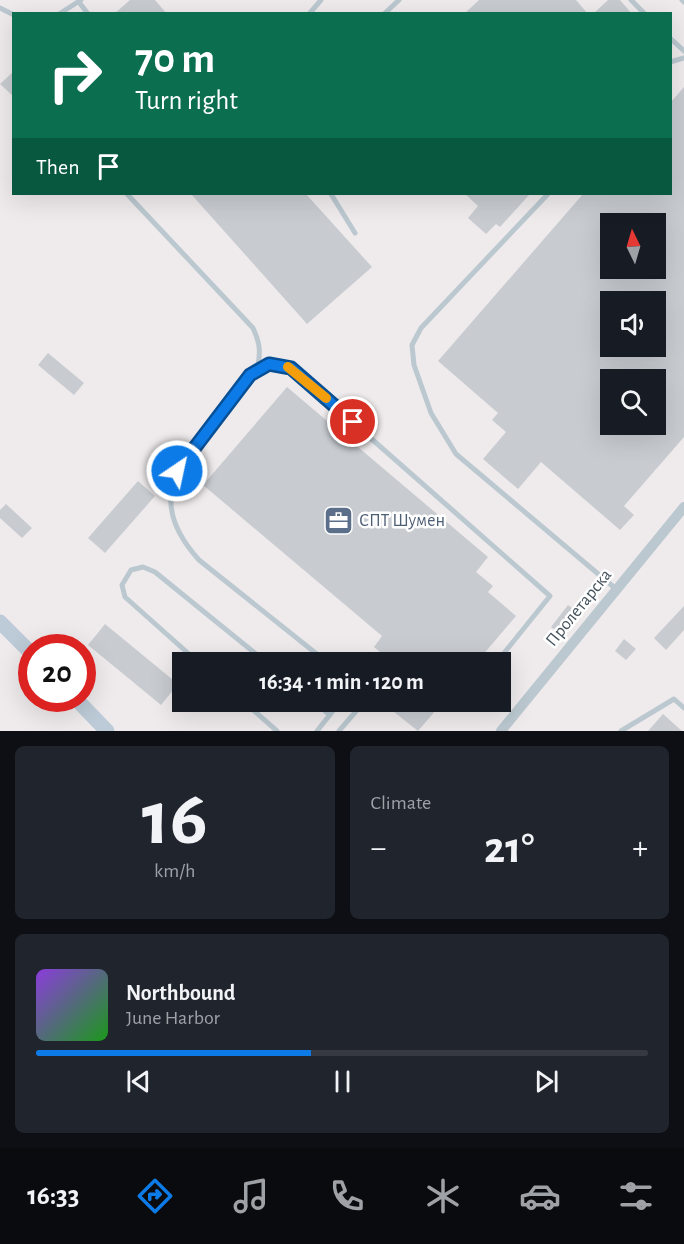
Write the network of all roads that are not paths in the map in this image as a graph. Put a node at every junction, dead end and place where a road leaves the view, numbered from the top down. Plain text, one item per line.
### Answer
1 (321, 0) edge
2 (399, 0) edge
3 (632, 0) edge
4 (80, 1) edge
5 (62, 12) edge
6 (311, 12) edge
7 (386, 12) edge
8 (643, 12) edge
9 (672, 40) edge
10 (684, 51) edge
11 (128, 195) edge
12 (332, 195) edge
13 (547, 195) edge
14 (355, 233) dead end
15 (250, 375) junction
16 (684, 507) edge
17 (616, 589) junction
18 (0, 622) edge
19 (18, 640) edge
20 (186, 652) edge
21 (253, 652) edge
22 (314, 652) edge
23 (505, 652) edge
24 (684, 708) edge
25 (89, 712) edge
26 (255, 712) edge
27 (326, 712) edge
28 (332, 712) edge
29 (355, 712) edge
30 (330, 715) junction
31 (107, 731) edge
32 (277, 731) edge
33 (317, 731) edge
34 (339, 731) edge
35 (501, 731) edge
36 (621, 731) edge

1 - 6 lane
2 - 7 lane
3 - 8 lane
4 - 5 lane
9 - 10 lane
11 - 15 lane
12 - 14 lane
13 - 17 lane
15 - 22 lane
15 - 23 lane
16 - 17 street, Пролетарска
17 - 35 street, Пролетарска
18 - 19 main road
20 - 21 lane
24 - 36 lane
25 - 31 main road
26 - 32 lane
27 - 30 lane
28 - 30 lane
29 - 34 lane
30 - 33 lane

